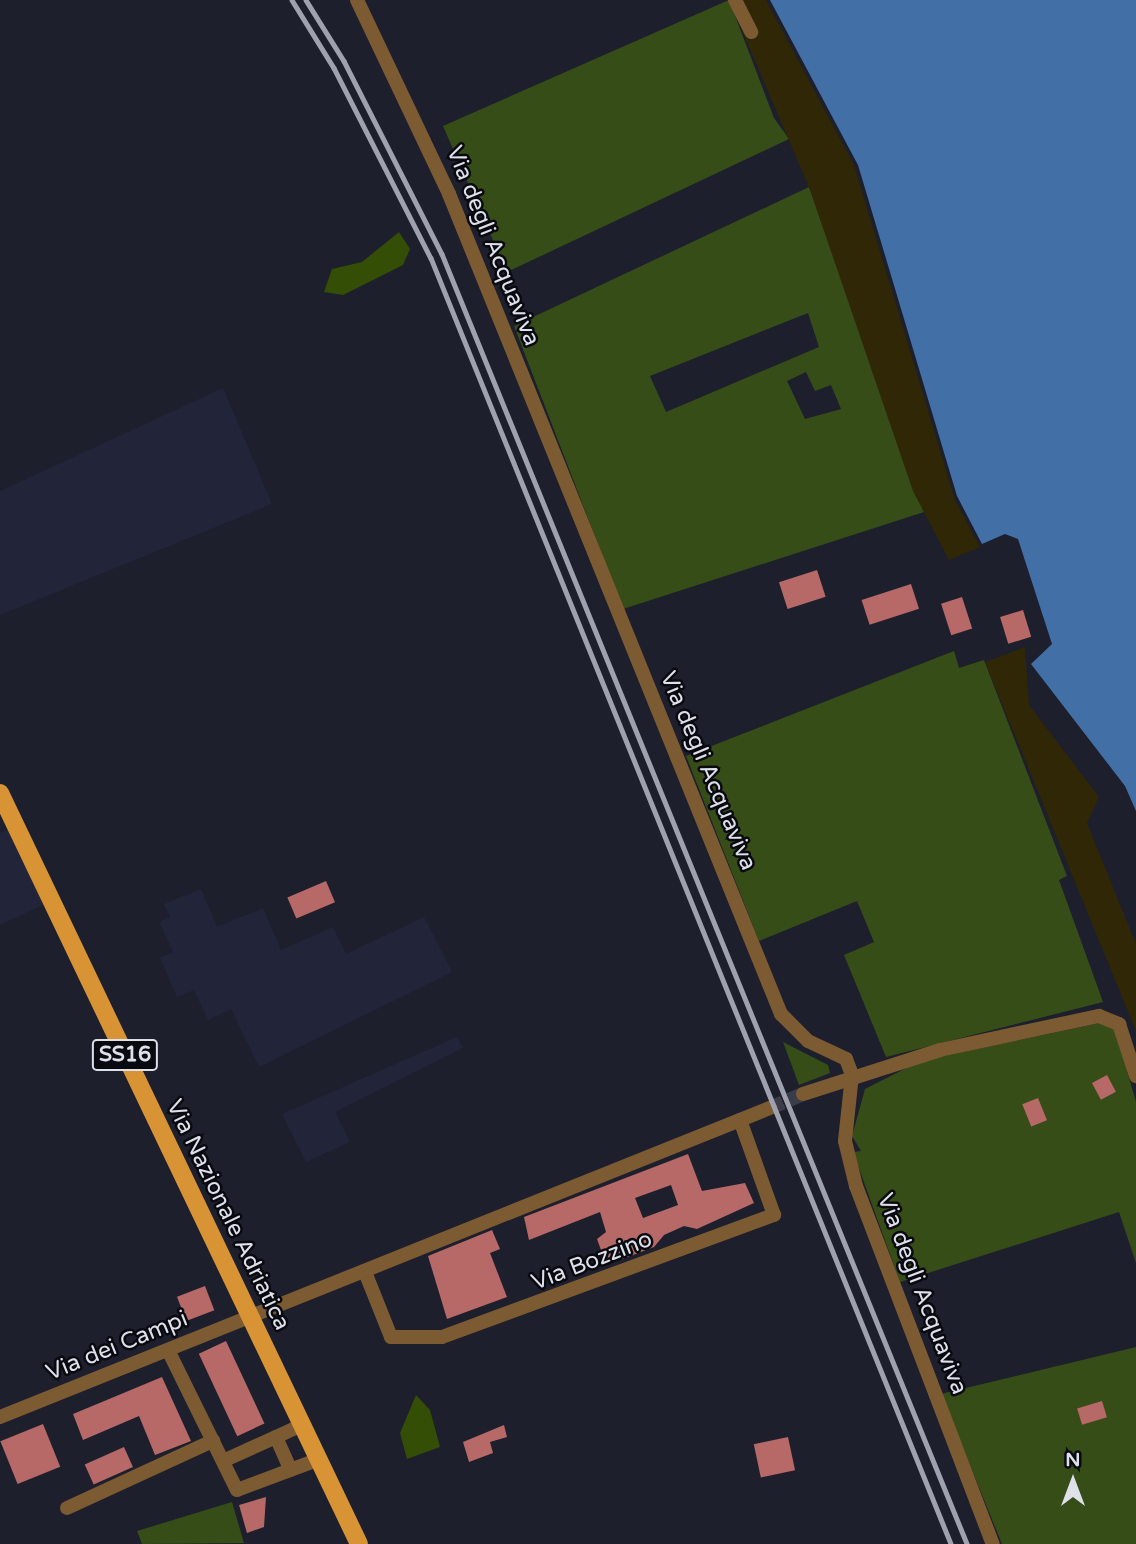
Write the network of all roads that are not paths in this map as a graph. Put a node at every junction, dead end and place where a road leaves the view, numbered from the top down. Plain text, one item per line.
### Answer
1 (357, 0) edge
2 (735, 0) edge
3 (751, 32) dead end
4 (0, 793) edge
5 (852, 1074) junction
6 (1136, 1076) edge
7 (803, 1094) tunnel mouth
8 (770, 1108) tunnel mouth
9 (740, 1120) junction
10 (365, 1272) junction
11 (250, 1317) junction
12 (168, 1350) junction
13 (0, 1417) edge
14 (302, 1425) junction
15 (276, 1437) junction
16 (212, 1441) junction
17 (317, 1460) junction
18 (223, 1461) junction
19 (291, 1470) junction
20 (67, 1508) dead end
21 (359, 1544) edge
22 (993, 1544) edge

1 - 5 street, Via degli Acquaviva
2 - 3 street
4 - 11 main road, Via Nazionale Adriatica / SS16
5 - 6 street
5 - 7 street
5 - 22 street, Via degli Acquaviva
8 - 9 street
9 - 10 street
9 - 10 street, Via Bozzino
10 - 11 street
11 - 12 street, Via dei Campi
11 - 14 main road, Via Nazionale Adriatica / SS16
12 - 13 street, Via dei Campi
12 - 16 street
14 - 15 street
14 - 17 main road, Via Nazionale Adriatica / SS16
15 - 18 street
15 - 19 street
16 - 18 street
16 - 20 street
17 - 19 street
17 - 21 main road, Via Nazionale Adriatica / SS16
18 - 19 street

